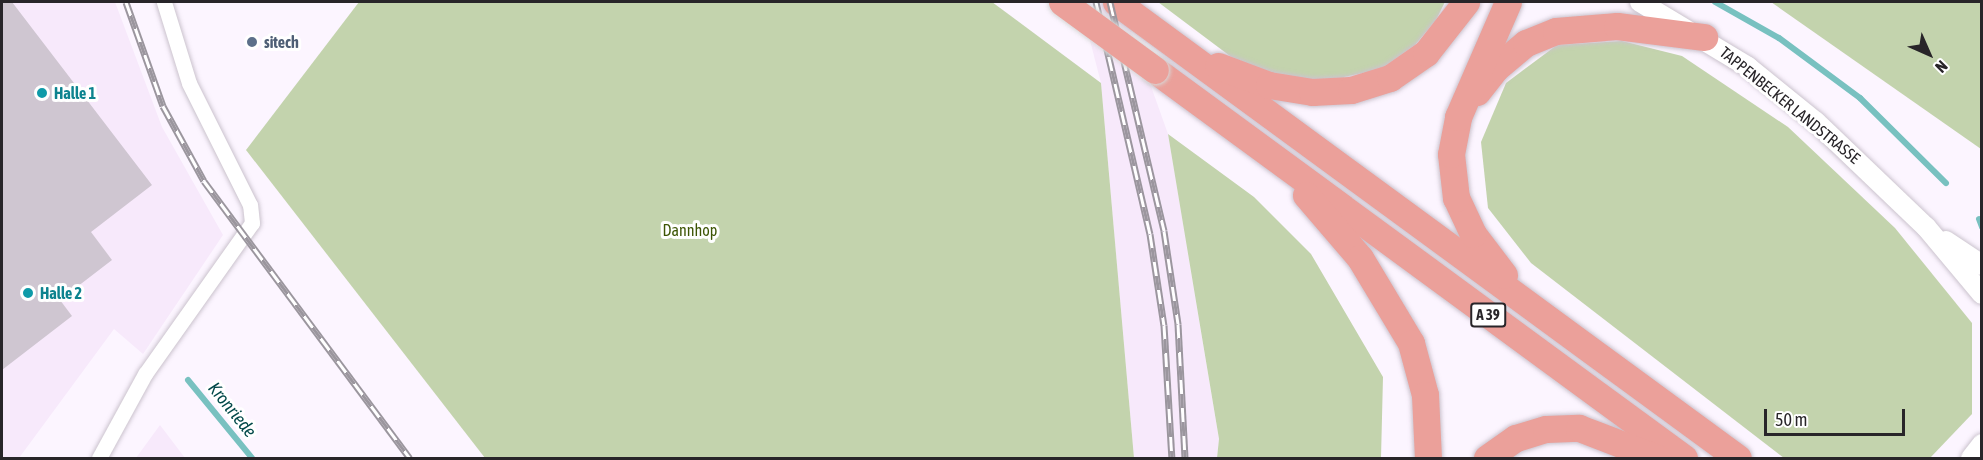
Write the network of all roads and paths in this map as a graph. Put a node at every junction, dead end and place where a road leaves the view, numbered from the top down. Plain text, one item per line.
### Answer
1 (164, 2) edge
2 (1062, 2) edge
3 (1116, 2) edge
4 (1465, 2) edge
5 (1508, 2) edge
6 (1640, 2) edge
7 (1704, 37) junction
8 (1189, 55) junction
9 (1458, 117) junction
10 (1292, 171) junction
11 (1926, 227) junction
12 (1982, 265) edge
13 (1982, 294) edge
14 (1540, 313) junction
15 (1982, 444) edge
16 (99, 459) edge
17 (1428, 459) edge
18 (1486, 459) edge
19 (1657, 459) edge
20 (1684, 459) edge
21 (1738, 459) edge
22 (1971, 459) edge

1 - 16 street
2 - 10 highway, A 39, bridge
3 - 8 highway, A 39
4 - 8 highway
5 - 9 highway
6 - 7 street, TAPPENBECKER LANDSTRASSE
7 - 9 highway
7 - 11 street, TAPPENBECKER LANDSTRASSE
8 - 14 highway, A 39
9 - 14 highway
10 - 17 highway
10 - 20 highway, A 39
11 - 12 street, TAPPENBECKER LANDSTRASSE
11 - 13 street, TAPPENBECKER LANDSTRASSE
14 - 21 highway, A 39
15 - 22 main road
18 - 19 highway

